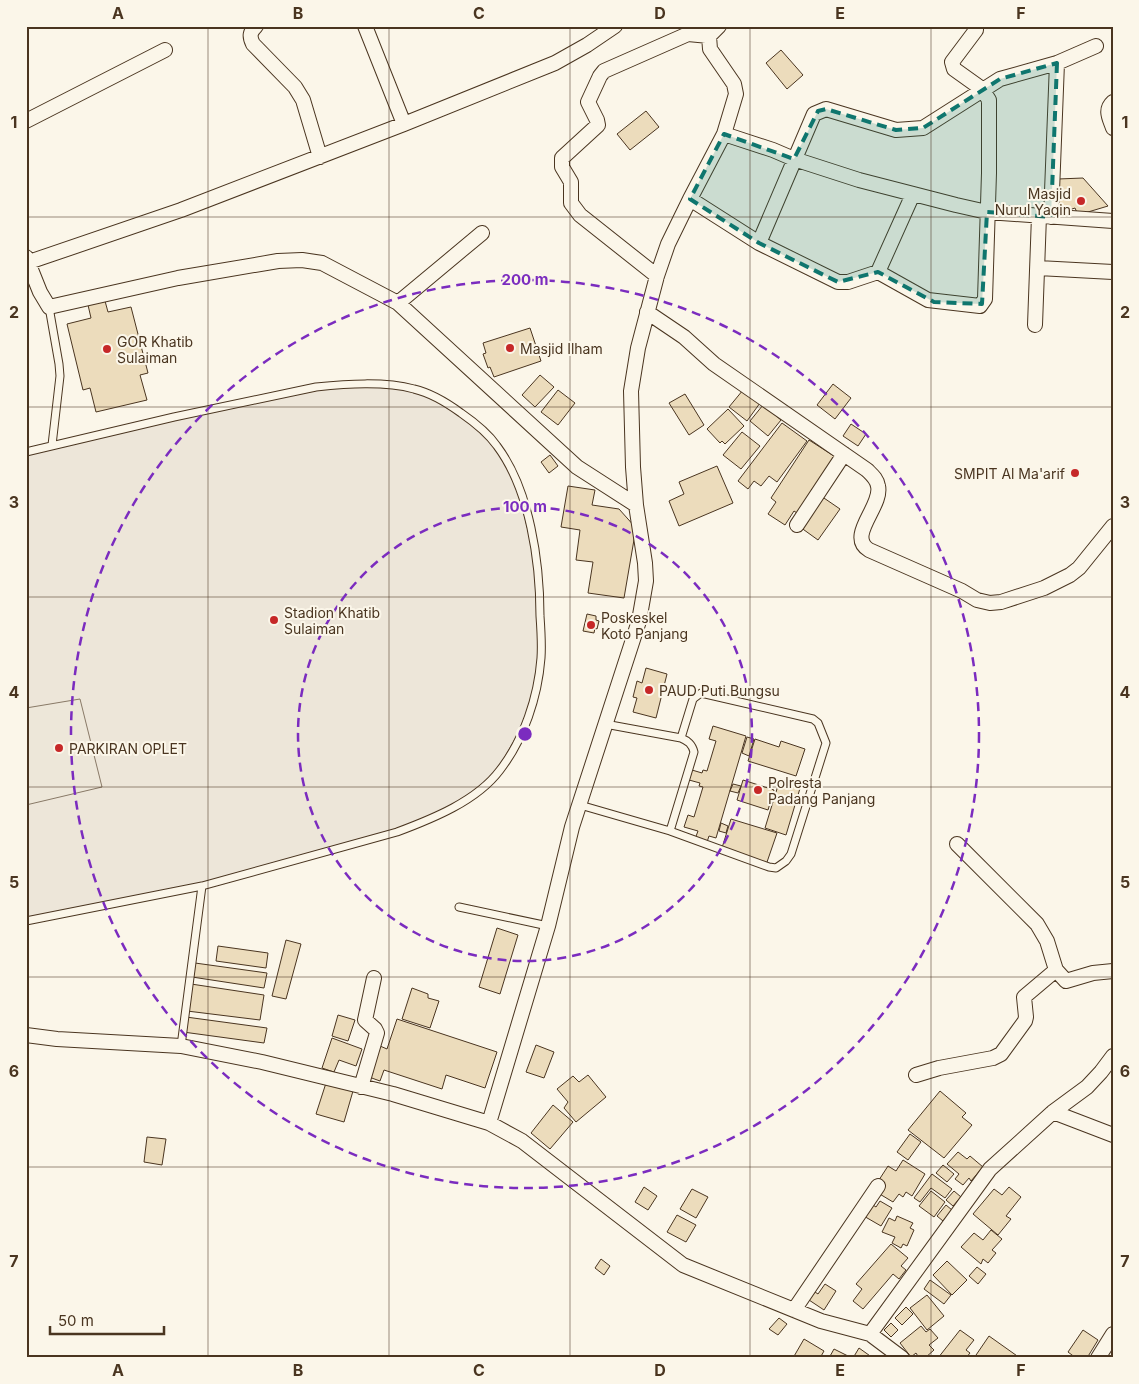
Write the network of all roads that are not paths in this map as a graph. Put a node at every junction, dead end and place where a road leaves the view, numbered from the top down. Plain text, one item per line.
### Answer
1 (256, 26) edge
2 (365, 26) edge
3 (976, 26) edge
4 (606, 29) edge
5 (714, 31) edge
6 (1096, 46) dead end
7 (165, 50) dead end
8 (1057, 63) junction
9 (982, 89) junction
10 (1113, 102) edge
11 (26, 121) edge
12 (404, 124) junction
13 (1113, 128) edge
14 (724, 134) junction
15 (320, 156) junction
16 (794, 160) junction
17 (913, 194) junction
18 (690, 199) junction
19 (987, 212) junction
20 (1045, 217) junction
21 (1113, 221) edge
22 (482, 233) dead end
23 (759, 243) junction
24 (27, 261) edge
25 (1038, 268) junction
26 (878, 272) junction
27 (1113, 272) edge
28 (657, 276) junction
29 (398, 303) junction
30 (49, 307) junction
31 (647, 312) junction
32 (1035, 325) dead end
33 (52, 445) junction
34 (26, 452) edge
35 (844, 454) junction
36 (636, 505) junction
37 (797, 525) dead end
38 (1113, 526) edge
39 (606, 724) junction
40 (681, 738) junction
41 (580, 805) junction
42 (670, 831) junction
43 (957, 844) dead end
44 (202, 886) junction
45 (460, 906) dead end
46 (26, 921) edge
47 (548, 926) junction
48 (1056, 970) junction
49 (1113, 971) edge
50 (374, 978) dead end
51 (26, 1035) edge
52 (181, 1046) junction
53 (1113, 1056) edge
54 (916, 1075) dead end
55 (362, 1086) junction
56 (1053, 1112) junction
57 (489, 1122) junction
58 (1113, 1135) edge
59 (878, 1186) dead end
60 (794, 1310) junction
61 (870, 1334) junction
62 (1113, 1334) edge
63 (902, 1358) edge
64 (1098, 1358) edge

1 - 15 street
2 - 12 street
3 - 9 street
4 - 12 street
5 - 14 street
5 - 28 street
6 - 8 street
7 - 11 street
8 - 9 street
8 - 20 street
9 - 16 street
9 - 19 street
10 - 13 street
12 - 15 street
14 - 16 street
14 - 18 street
15 - 24 street
16 - 17 street
16 - 23 street
17 - 19 street
17 - 26 street
18 - 23 street
18 - 28 street
19 - 20 street
19 - 26 street
20 - 21 street
20 - 25 street
22 - 29 street
23 - 26 street
24 - 30 street
25 - 27 street
25 - 32 street
28 - 31 street
29 - 30 street
29 - 36 street
30 - 33 lane
31 - 35 street
31 - 36 street
33 - 34 lane
33 - 44 lane
35 - 37 street
35 - 38 street
36 - 39 street
39 - 40 lane
39 - 41 street
40 - 42 lane
40 - 42 lane
41 - 42 lane
41 - 47 street
43 - 48 street
44 - 46 lane
44 - 52 lane
45 - 47 lane
47 - 57 street
48 - 49 street
48 - 54 street
50 - 55 street
51 - 52 street
52 - 55 street
53 - 56 street
55 - 57 street
56 - 58 street
56 - 61 street
57 - 60 street
59 - 60 street
60 - 61 street
61 - 63 street
62 - 64 street

